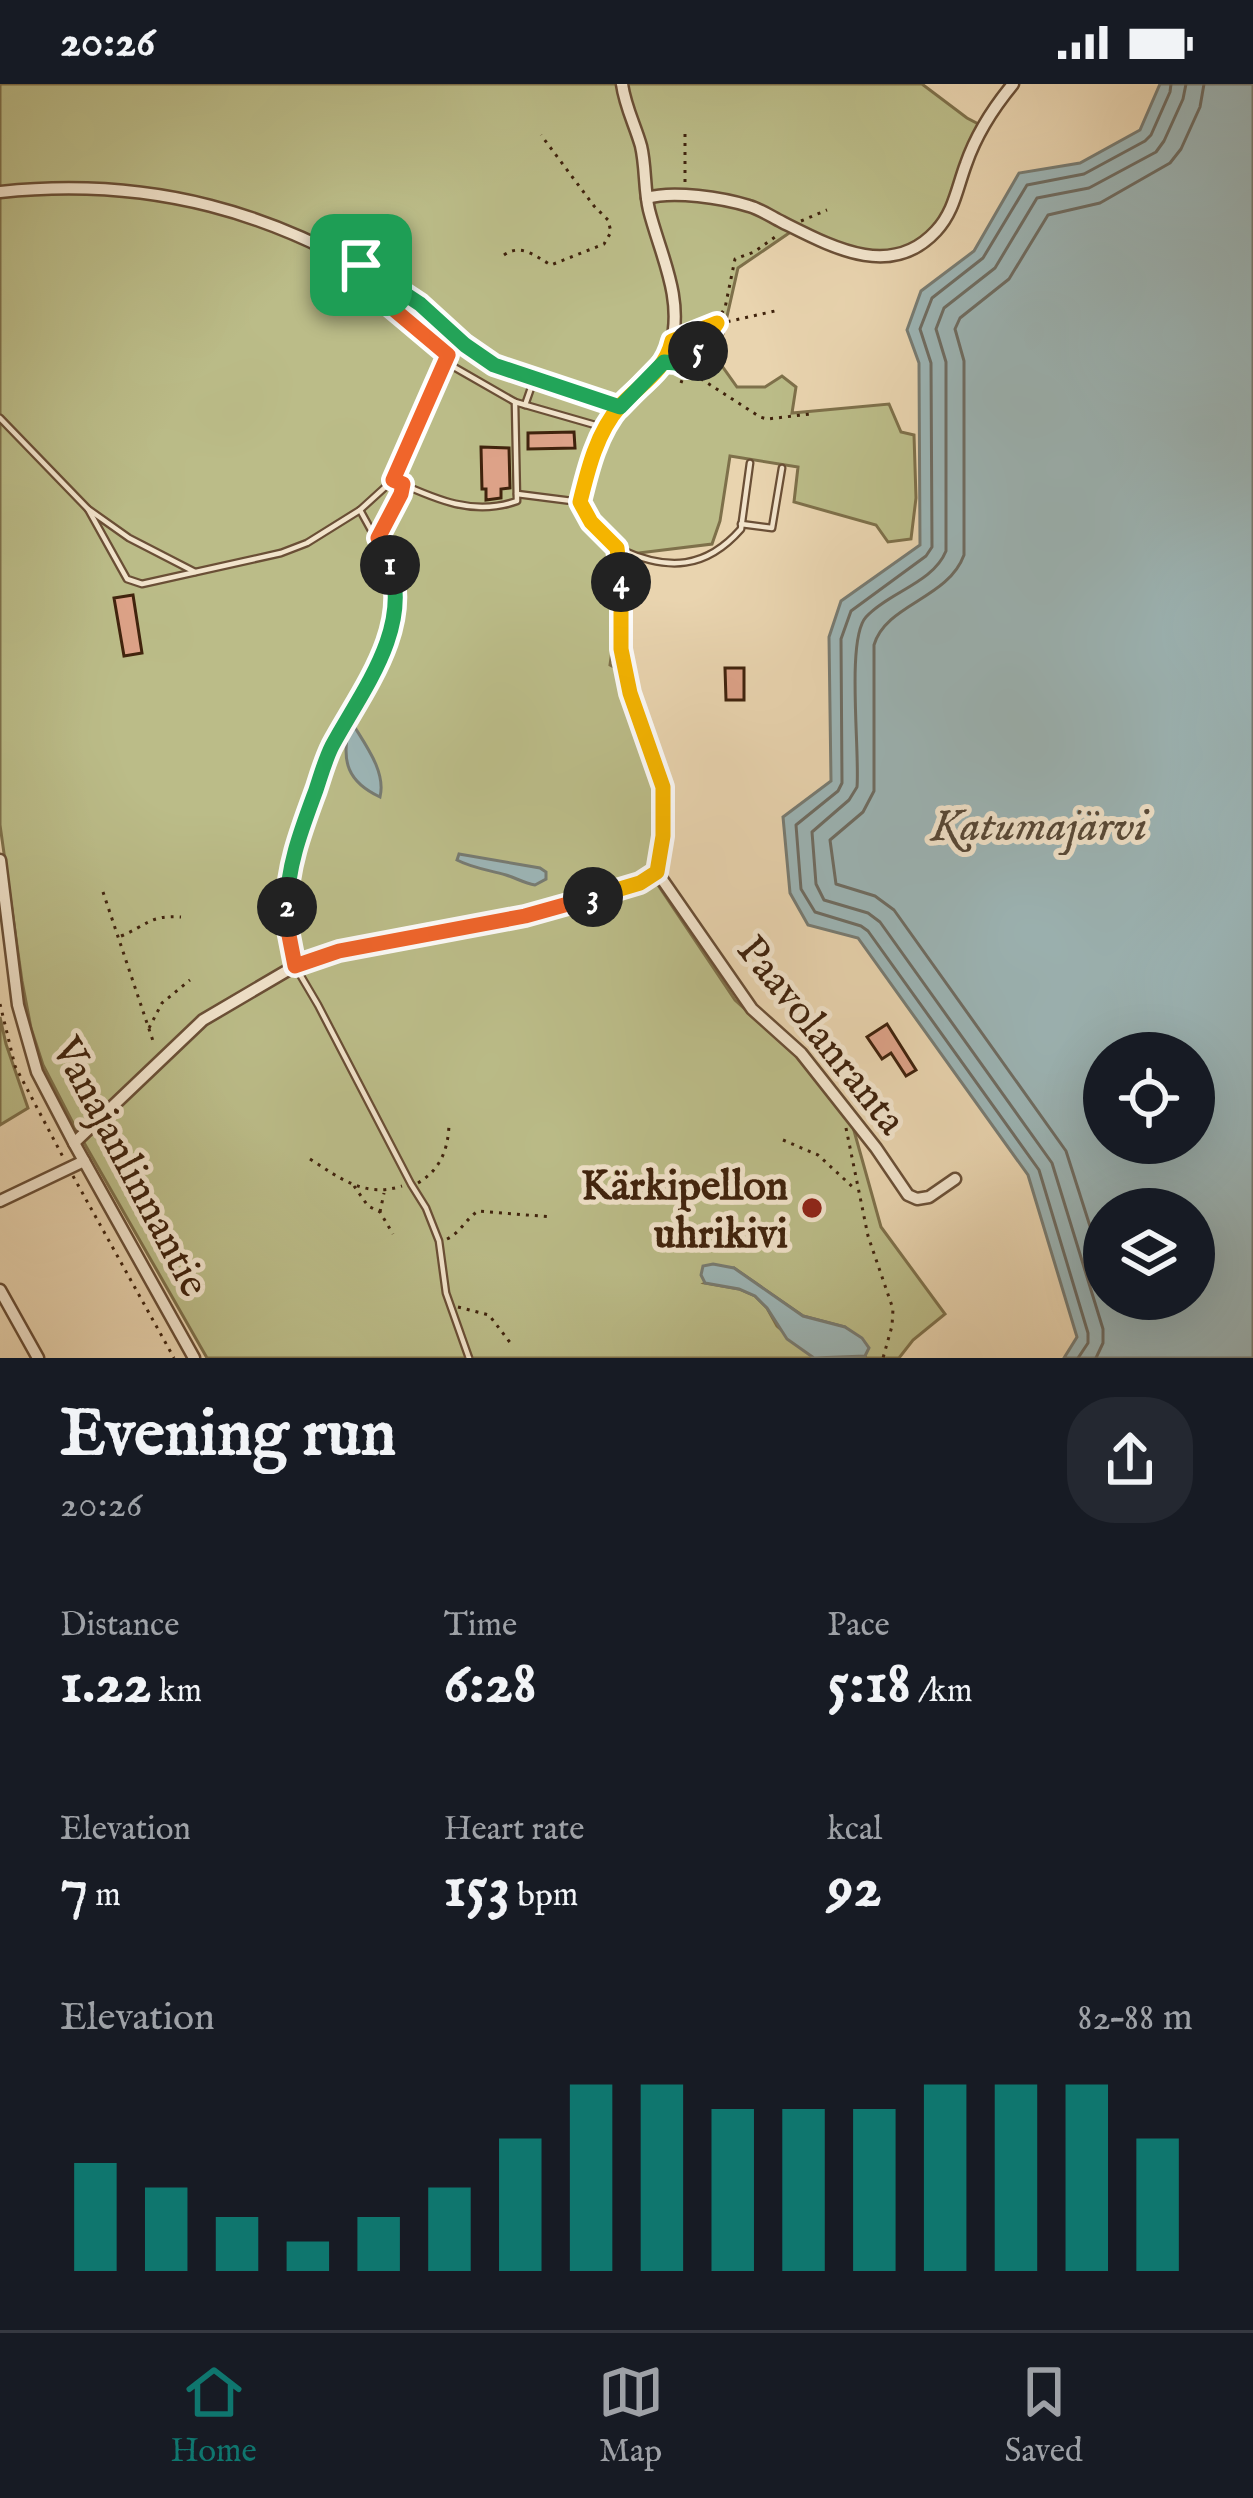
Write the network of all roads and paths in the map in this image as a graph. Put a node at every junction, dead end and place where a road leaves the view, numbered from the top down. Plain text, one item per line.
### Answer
1 (622, 84) edge
2 (1013, 84) edge
3 (686, 134) dead end
4 (541, 135) dead end
5 (0, 192) edge
6 (685, 196) junction
7 (647, 198) junction
8 (827, 210) dead end
9 (790, 226) junction
10 (504, 255) dead end
11 (361, 265) junction
12 (776, 311) dead end
13 (717, 323) junction
14 (456, 337) junction
15 (672, 341) junction
16 (447, 358) junction
17 (664, 362) junction
18 (686, 368) junction
19 (535, 380) junction
20 (681, 383) dead end
21 (515, 402) junction
22 (525, 405) junction
23 (620, 407) junction
24 (812, 414) dead end
25 (0, 418) edge
26 (606, 429) junction
27 (750, 463) dead end
28 (782, 468) dead end
29 (393, 480) junction
30 (403, 484) junction
31 (517, 494) junction
32 (580, 502) junction
33 (88, 508) junction
34 (360, 510) junction
35 (742, 524) junction
36 (378, 538) junction
37 (617, 548) junction
38 (195, 572) junction
39 (0, 860) edge
40 (657, 872) junction
41 (103, 892) dead end
42 (181, 917) dead end
43 (120, 937) junction
44 (295, 966) junction
45 (190, 980) dead end
46 (0, 1004) edge
47 (149, 1028) junction
48 (153, 1041) dead end
49 (844, 1108) junction
50 (449, 1125) dead end
51 (783, 1140) dead end
52 (74, 1143) junction
53 (310, 1159) dead end
54 (84, 1161) junction
55 (69, 1167) junction
56 (955, 1179) dead end
57 (353, 1184) junction
58 (411, 1184) junction
59 (385, 1192) junction
60 (858, 1192) junction
61 (0, 1201) edge
62 (380, 1212) junction
63 (552, 1217) dead end
64 (393, 1234) dead end
65 (440, 1241) junction
66 (0, 1290) edge
67 (450, 1305) junction
68 (512, 1346) dead end
69 (38, 1358) edge
70 (174, 1358) edge
71 (194, 1358) edge
72 (469, 1358) edge
73 (884, 1358) edge

1 - 7 street
2 - 9 street
3 - 6 path
4 - 10 path
5 - 11 street
6 - 7 street
6 - 9 street
7 - 15 street
8 - 9 path
9 - 13 path
11 - 14 street
11 - 16 lane
12 - 13 path
13 - 15 path
13 - 18 path
14 - 16 lane
14 - 19 street
15 - 17 street
16 - 21 lane
16 - 29 lane
17 - 18 path
17 - 23 street
18 - 20 path
18 - 24 path
19 - 22 lane
19 - 23 street
21 - 22 lane
21 - 31 lane
22 - 26 lane
23 - 26 street
25 - 33 lane
26 - 32 street
27 - 35 lane
28 - 35 lane
29 - 30 lane
29 - 34 lane
30 - 31 lane
30 - 36 path
31 - 32 lane
32 - 37 street
33 - 38 lane
33 - 38 lane
34 - 36 lane
34 - 38 lane
35 - 37 lane
36 - 44 lane
37 - 40 street
39 - 52 street, Vanajanlinnantie
40 - 44 street
40 - 49 street, Paavolanranta
41 - 43 path
42 - 43 path
43 - 47 path
44 - 52 street
44 - 58 lane
45 - 47 path
46 - 55 path
47 - 48 path
49 - 56 street, Paavolanranta
49 - 60 path
50 - 58 path
51 - 60 path
52 - 54 street, Vanajanlinnantie
53 - 57 path
54 - 55 street
54 - 71 street, Vanajanlinnantie
55 - 61 street
55 - 70 path
57 - 59 path
57 - 62 path
58 - 59 path
58 - 65 lane
59 - 62 path
60 - 73 path
62 - 64 path
63 - 65 path
65 - 67 lane
66 - 69 street
67 - 68 path
67 - 72 lane

